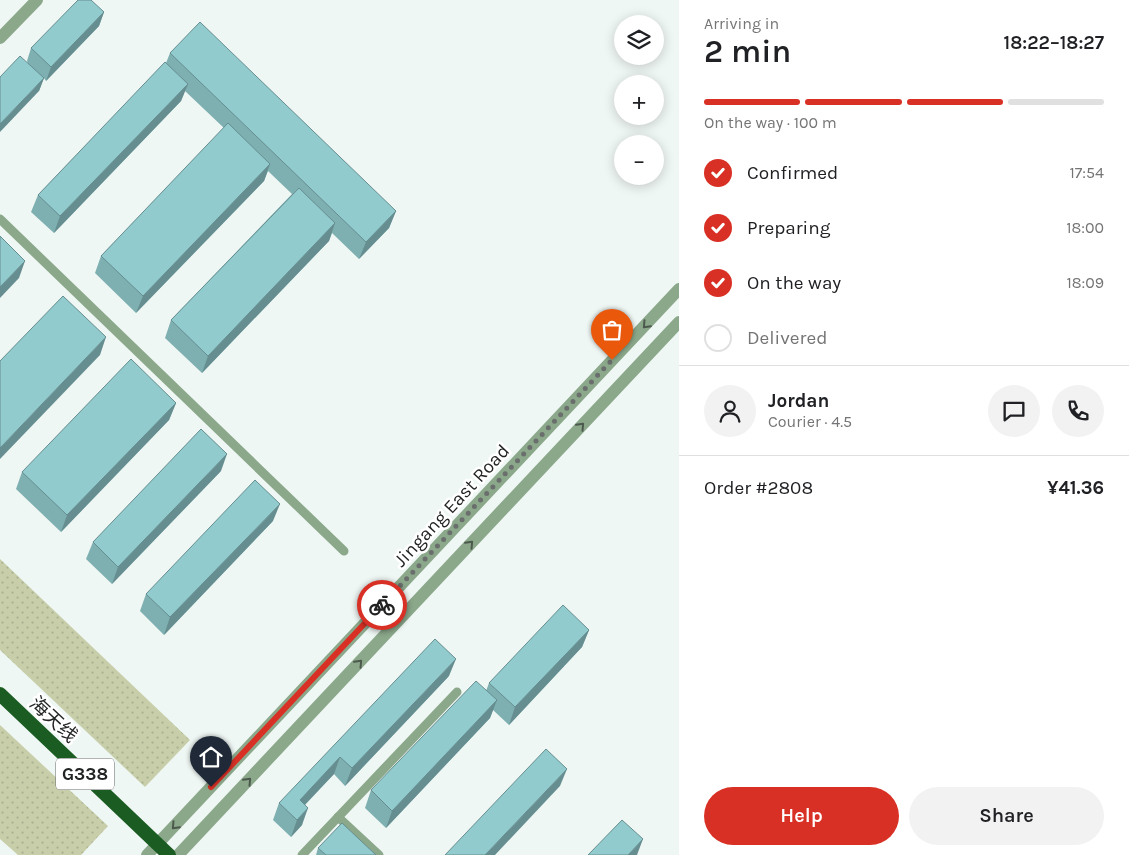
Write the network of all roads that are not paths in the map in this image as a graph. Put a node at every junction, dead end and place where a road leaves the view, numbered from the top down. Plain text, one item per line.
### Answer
1 (37, 0) edge
2 (0, 38) edge
3 (0, 219) edge
4 (679, 289) edge
5 (679, 322) edge
6 (344, 551) dead end
7 (457, 692) dead end
8 (0, 694) edge
9 (338, 817) junction
10 (158, 844) junction
11 (147, 855) edge
12 (169, 855) edge
13 (178, 855) edge
14 (302, 855) edge
15 (379, 855) edge

1 - 2 street
3 - 6 lane
4 -> 10 street, Jingang East Road
13 -> 5 street
7 - 9 lane
8 - 10 highway, 海天线 / G338
9 - 14 lane
9 - 15 lane
10 - 11 street, Jingang East Road
10 - 12 highway, 海天线 / G338

